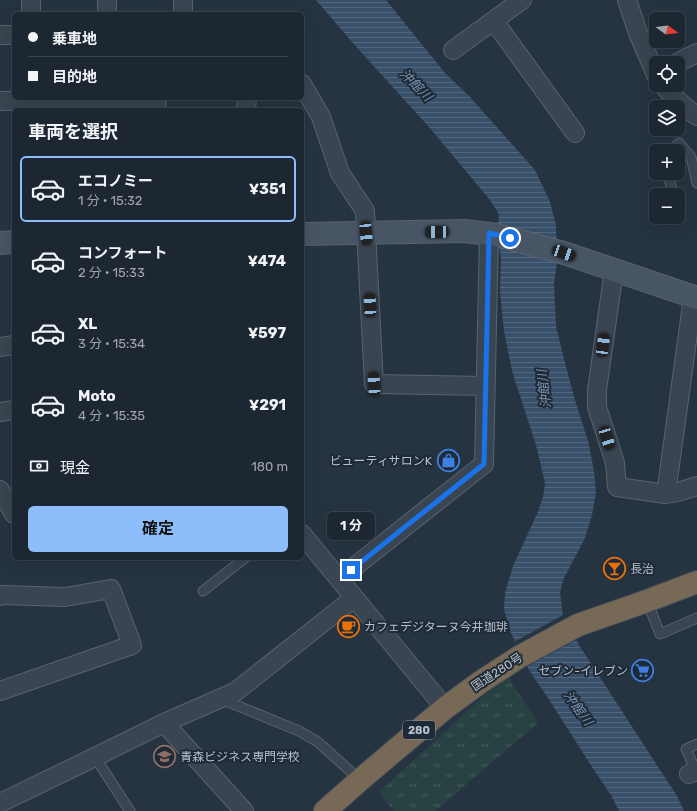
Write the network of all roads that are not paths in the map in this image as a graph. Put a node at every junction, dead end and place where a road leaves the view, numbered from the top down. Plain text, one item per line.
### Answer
1 (31, 0) edge
2 (107, 0) edge
3 (183, 0) edge
4 (522, 0) edge
5 (627, 0) edge
6 (31, 12) edge
7 (107, 12) edge
8 (183, 12) edge
9 (494, 21) junction
10 (0, 35) edge
11 (12, 35) edge
12 (453, 50) dead end
13 (697, 53) edge
14 (649, 57) edge
15 (685, 59) edge
16 (304, 87) edge
17 (669, 92) edge
18 (46, 100) edge
19 (98, 100) edge
20 (0, 101) edge
21 (139, 108) edge
22 (697, 116) edge
23 (575, 133) dead end
24 (685, 150) edge
25 (697, 183) edge
26 (366, 233) junction
27 (304, 234) edge
28 (493, 234) junction
29 (12, 242) edge
30 (0, 243) edge
31 (614, 270) junction
32 (695, 297) edge
33 (12, 346) edge
34 (0, 347) edge
35 (485, 386) junction
36 (12, 410) edge
37 (0, 412) edge
38 (697, 486) edge
39 (0, 490) edge
40 (666, 494) junction
41 (12, 510) edge
42 (304, 536) edge
43 (242, 560) edge
44 (339, 579) junction
45 (697, 582) edge
46 (203, 591) dead end
47 (0, 596) edge
48 (354, 598) junction
49 (647, 601) junction
50 (697, 618) edge
51 (0, 691) edge
52 (221, 698) junction
53 (445, 708) junction
54 (164, 723) junction
55 (697, 744) edge
56 (95, 757) junction
57 (694, 772) edge
58 (360, 780) junction
59 (0, 803) edge
60 (130, 811) edge
61 (244, 811) edge
62 (325, 811) edge

1 - 6 street
2 - 7 street
3 - 8 street
4 - 9 street
5 - 14 street
9 - 12 street
9 - 23 street
10 - 11 street
13 - 15 street
16 - 26 street
17 - 22 street
18 - 20 street
19 - 21 street
24 - 25 lane
26 - 27 street
26 - 28 street
26 - 35 street
28 - 31 street
28 - 35 street
29 - 30 street
31 - 32 street
31 - 40 street
32 - 40 street
33 - 34 street
35 - 44 street
36 - 37 street
38 - 40 street
39 - 41 street
42 - 44 street
43 - 46 lane
44 - 48 street
45 - 49 highway, 国道280号 / 280
47 - 51 street
48 - 52 street
48 - 53 street
49 - 50 lane
49 - 53 highway, 国道280号 / 280
52 - 54 street
52 - 58 lane
53 - 58 highway, 国道280号 / 280
54 - 56 street
54 - 61 street
55 - 57 lane
56 - 59 street
56 - 60 lane
58 - 62 highway, 国道280号 / 280

